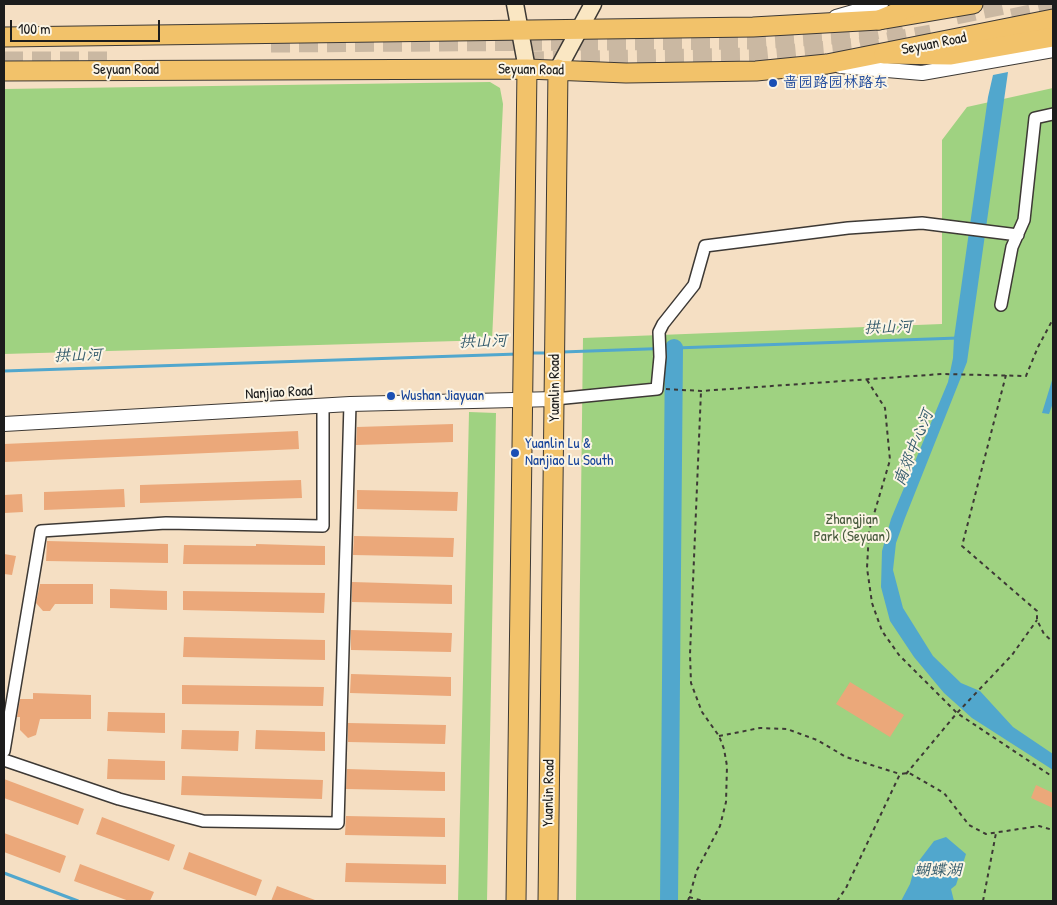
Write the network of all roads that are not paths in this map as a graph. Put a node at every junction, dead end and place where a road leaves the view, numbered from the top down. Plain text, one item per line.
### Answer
1 (515, 4) edge
2 (593, 4) edge
3 (918, 4) edge
4 (974, 4) tunnel mouth
5 (880, 12) edge
6 (1053, 19) edge
7 (4, 30) edge
8 (522, 31) junction
9 (577, 31) junction
10 (1053, 37) edge
11 (4, 38) edge
12 (43, 38) junction
13 (1053, 50) edge
14 (884, 54) junction
15 (827, 64) junction
16 (527, 69) junction
17 (558, 69) junction
18 (4, 71) edge
19 (1053, 114) edge
20 (1018, 235) junction
21 (1000, 305) dead end
22 (555, 399) junction
23 (523, 400) junction
24 (350, 404) junction
25 (323, 407) junction
26 (4, 424) edge
27 (4, 751) edge
28 (4, 760) edge
29 (516, 901) edge
30 (548, 901) edge

1 - 8 main road, Yuanlin Road
2 - 9 main road, Yuanlin Road
3 - 5 main road
4 - 5 main road
5 - 9 main road
6 - 14 main road, Seyuan Road
7 - 12 street
8 - 9 main road
8 - 12 main road
8 - 16 main road, Yuanlin Road
9 - 17 main road, Yuanlin Road
10 - 14 main road
11 - 12 main road
13 - 15 street
14 - 15 main road, Seyuan Road
15 - 17 main road, Seyuan Road
16 - 17 main road, Seyuan Road
16 - 18 main road, Seyuan Road
16 - 23 main road, Yuanlin Road
17 - 22 main road, Yuanlin Road
19 - 20 street
20 - 21 street
20 - 22 street
22 - 23 street, Nanjiao Road
22 - 30 main road, Yuanlin Road
23 - 24 street, Nanjiao Road
23 - 29 main road, Yuanlin Road
24 - 25 street, Nanjiao Road
24 - 28 street
25 - 26 street, Nanjiao Road
25 - 27 street

